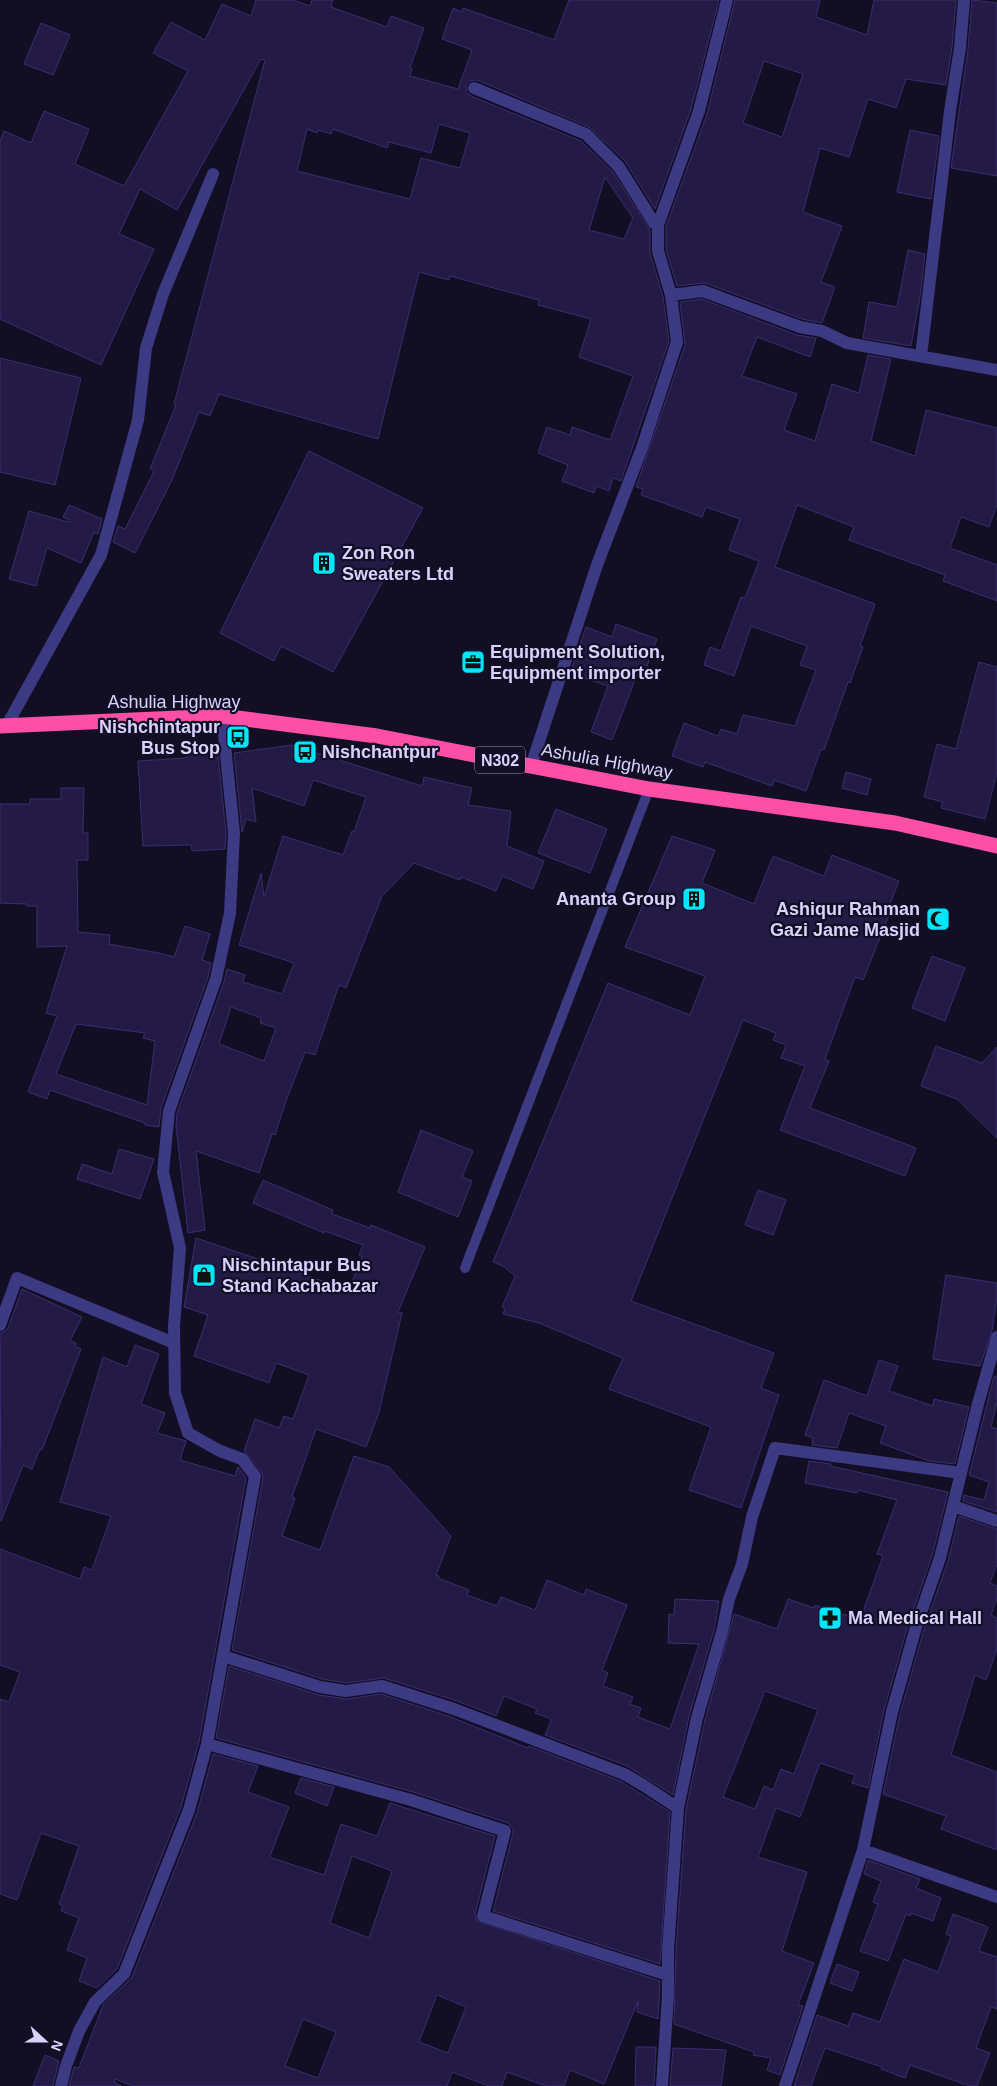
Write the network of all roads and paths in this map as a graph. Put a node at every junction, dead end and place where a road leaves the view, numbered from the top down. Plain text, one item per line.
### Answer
1 (727, 0) edge
2 (964, 0) edge
3 (474, 88) dead end
4 (213, 174) dead end
5 (658, 226) junction
6 (671, 295) junction
7 (921, 356) junction
8 (997, 370) edge
9 (222, 716) junction
10 (4, 725) edge
11 (531, 766) junction
12 (649, 789) junction
13 (997, 846) edge
14 (465, 1268) dead end
15 (0, 1325) edge
16 (997, 1338) edge
17 (174, 1343) junction
18 (961, 1473) junction
19 (953, 1506) junction
20 (997, 1521) edge
21 (223, 1656) junction
22 (207, 1744) junction
23 (678, 1808) junction
24 (863, 1850) junction
25 (997, 1898) edge
26 (668, 1975) junction
27 (61, 2086) edge
28 (662, 2086) edge
29 (785, 2086) edge

1 - 5 street
2 - 7 street
3 - 5 street
4 - 10 street
5 - 6 street
6 - 7 street
6 - 11 street
7 - 8 street
9 - 10 highway, Ashulia Highway / N302
9 - 11 highway, Ashulia Highway / N302
9 - 17 street
11 - 12 highway, Ashulia Highway / N302
12 - 13 highway, Ashulia Highway / N302
12 - 14 lane
15 - 17 street
16 - 18 street
17 - 21 street
18 - 19 street
18 - 23 street
19 - 20 street
19 - 24 street
21 - 22 street
21 - 23 street
22 - 26 street
22 - 27 street
23 - 26 street
24 - 25 street
24 - 29 street
26 - 28 street

